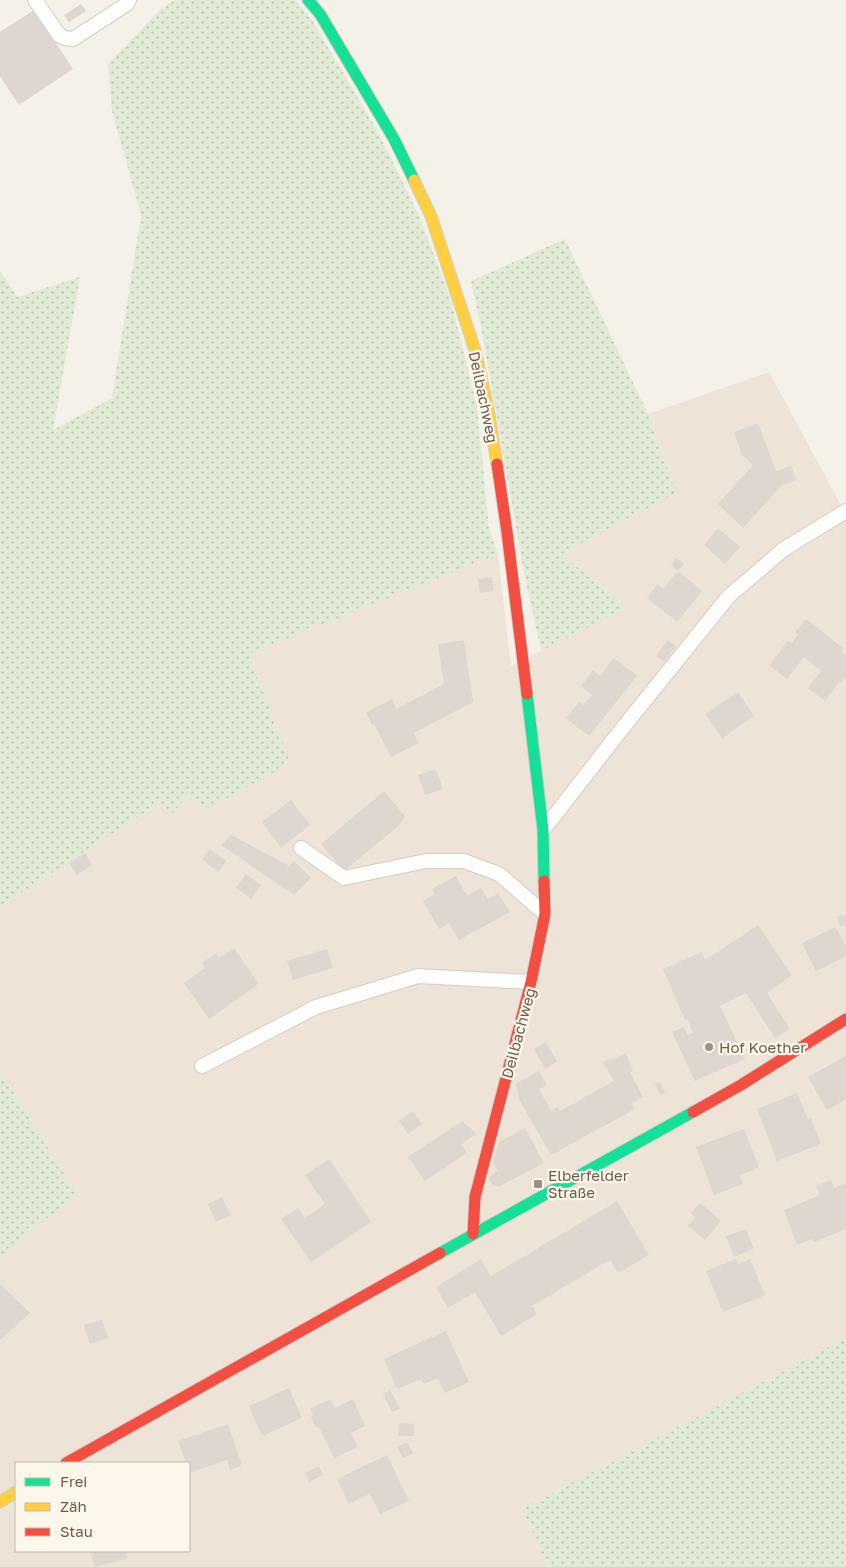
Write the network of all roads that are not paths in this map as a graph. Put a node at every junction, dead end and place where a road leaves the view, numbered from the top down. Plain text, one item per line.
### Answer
1 (35, 0) edge
2 (130, 0) edge
3 (308, 0) edge
4 (846, 511) edge
5 (543, 830) junction
6 (300, 848) dead end
7 (545, 914) junction
8 (531, 982) junction
9 (846, 1019) edge
10 (202, 1066) dead end
11 (473, 1234) junction
12 (68, 1462) edge
13 (15, 1493) edge
14 (0, 1502) edge

1 - 2 lane
3 - 5 street, Deilbachweg
4 - 5 lane
5 - 7 street, Deilbachweg
6 - 7 lane
7 - 8 street, Deilbachweg
8 - 10 lane
8 - 11 street, Deilbachweg
9 - 11 street
11 - 12 street
13 - 14 street

